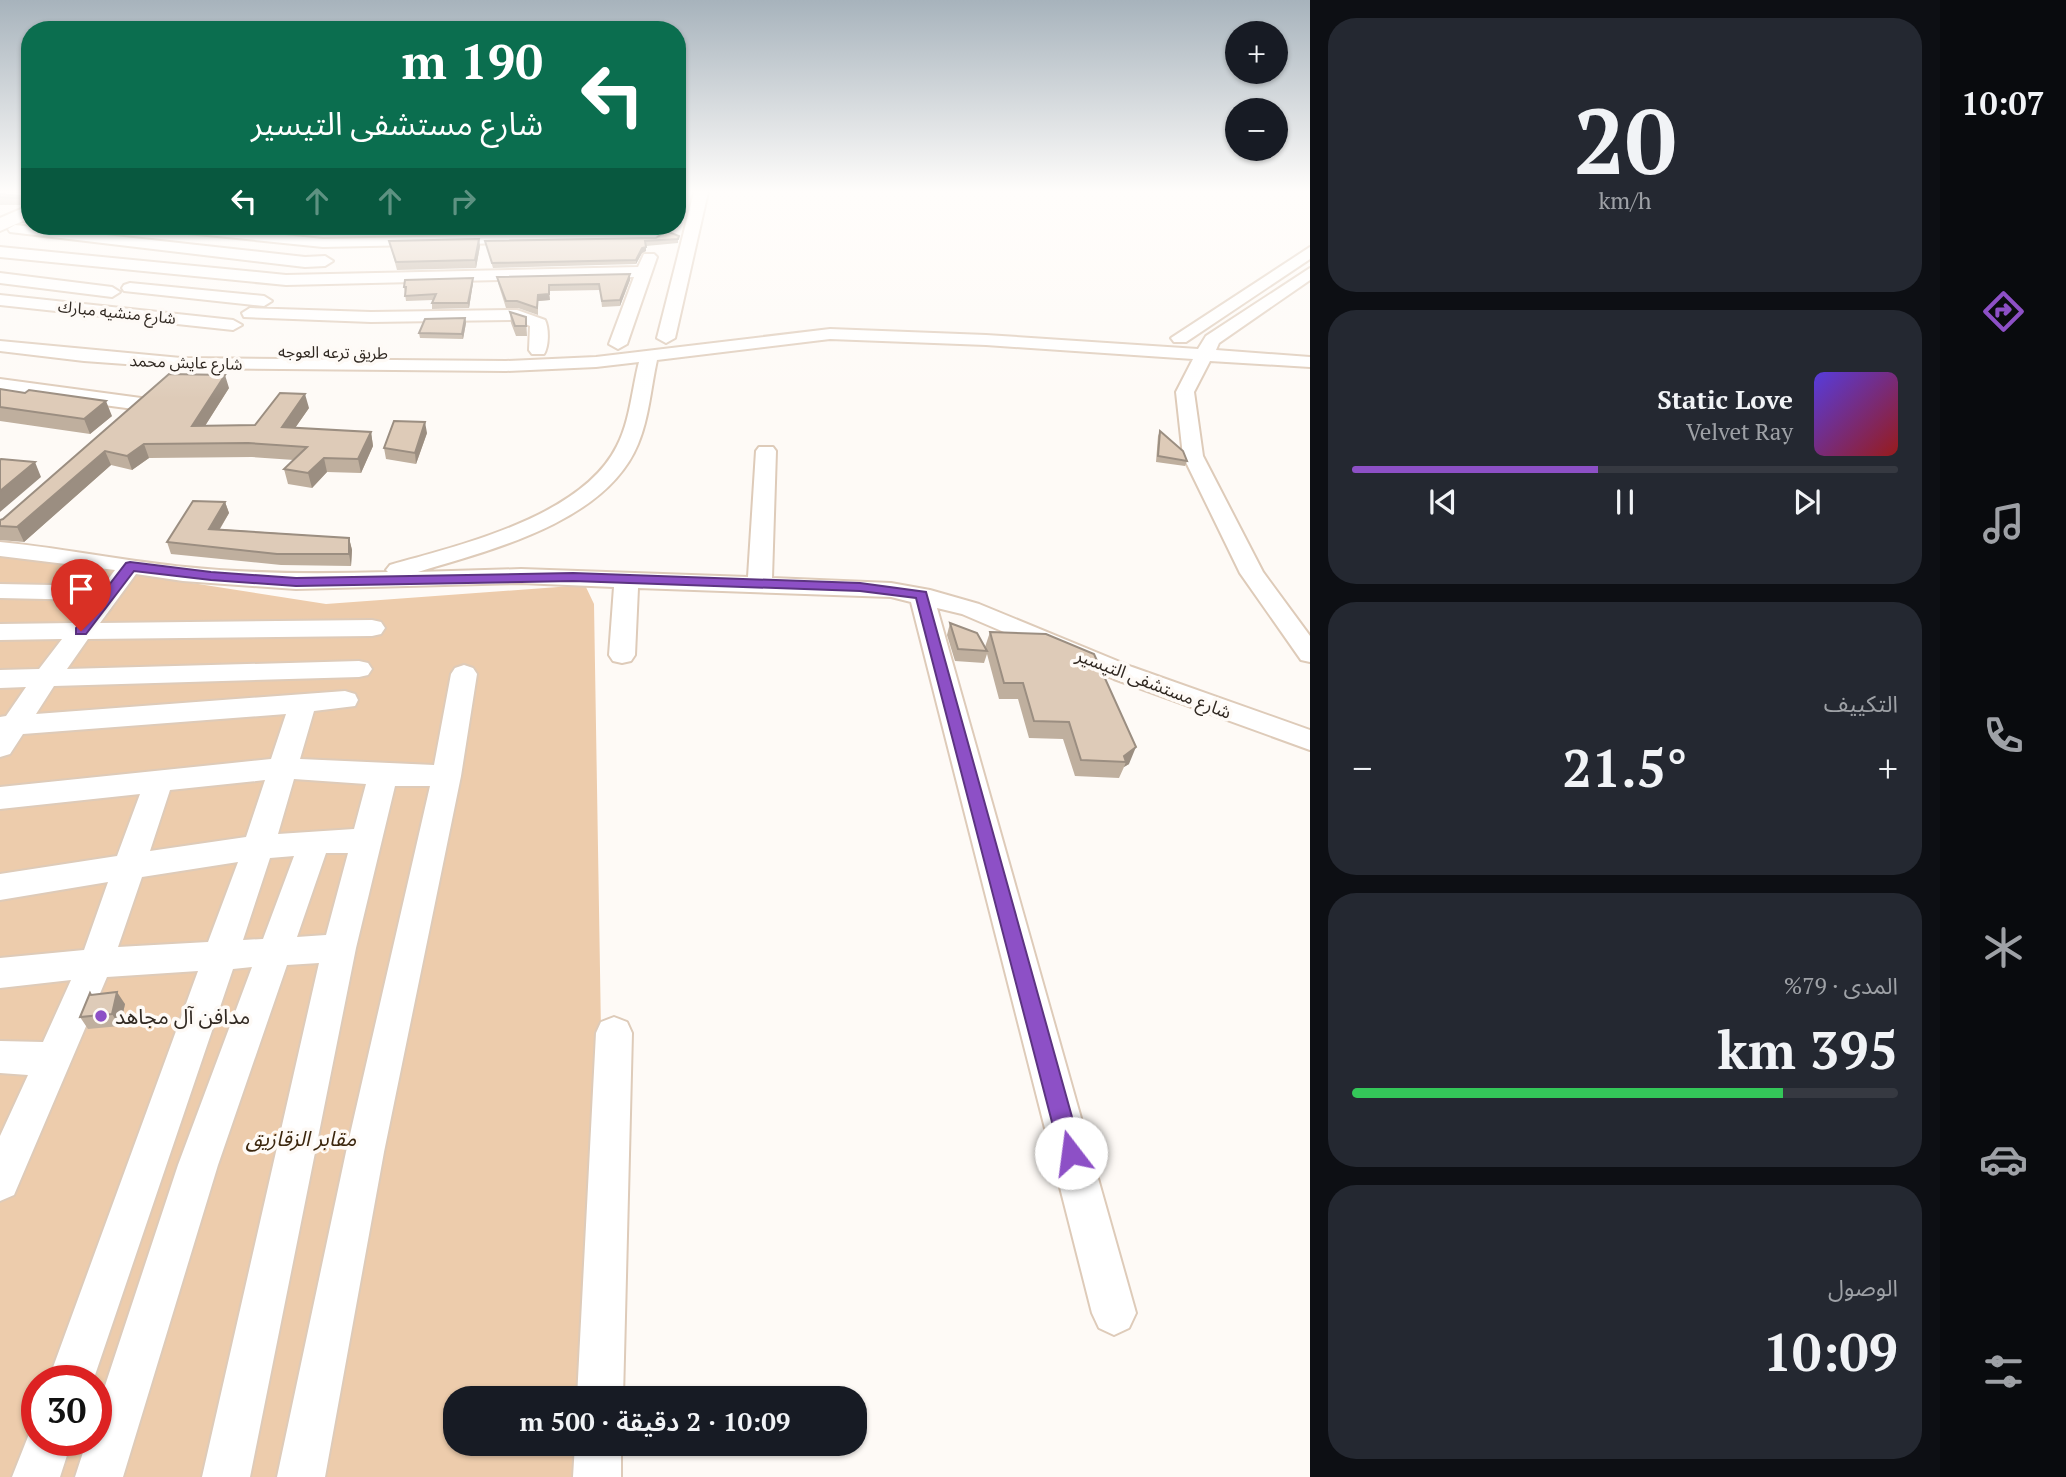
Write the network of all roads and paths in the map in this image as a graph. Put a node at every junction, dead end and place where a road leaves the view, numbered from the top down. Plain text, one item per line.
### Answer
1 (82, 261) edge
2 (296, 261) edge
3 (339, 261) dead end
4 (497, 261) edge
5 (644, 261) edge
6 (683, 261) edge
7 (1297, 261) edge
8 (305, 262) junction
9 (645, 272) junction
10 (1310, 273) edge
11 (216, 274) junction
12 (495, 275) junction
13 (0, 278) edge
14 (286, 280) junction
15 (130, 288) dead end
16 (112, 292) dead end
17 (418, 292) edge
18 (191, 293) junction
19 (267, 298) junction
20 (0, 300) edge
21 (250, 313) junction
22 (233, 325) junction
23 (0, 329) edge
24 (1180, 338) junction
25 (204, 342) dead end
26 (618, 344) junction
27 (0, 346) edge
28 (1208, 348) junction
29 (1310, 348) edge
30 (660, 349) junction
31 (538, 350) junction
32 (41, 351) junction
33 (1310, 362) edge
34 (187, 363) junction
35 (8, 374) edge
36 (141, 404) junction
37 (121, 422) edge
38 (766, 451) dead end
39 (0, 549) edge
40 (130, 566) junction
41 (626, 579) junction
42 (355, 583) junction
43 (760, 583) junction
44 (0, 591) edge
45 (110, 593) junction
46 (922, 595) junction
47 (372, 628) dead end
48 (81, 631) junction
49 (0, 632) edge
50 (1310, 654) edge
51 (622, 655) dead end
52 (359, 669) dead end
53 (464, 674) dead end
54 (46, 678) junction
55 (0, 679) edge
56 (345, 700) dead end
57 (303, 702) junction
58 (4, 729) edge
59 (1310, 740) edge
60 (282, 768) junction
61 (383, 775) junction
62 (447, 776) junction
63 (158, 783) junction
64 (0, 798) edge
65 (368, 840) junction
66 (315, 841) junction
67 (259, 846) junction
68 (127, 867) junction
69 (0, 887) edge
70 (339, 948) junction
71 (276, 950) junction
72 (221, 954) junction
73 (96, 963) junction
74 (0, 973) edge
75 (614, 1033) dead end
76 (0, 1057) edge
77 (55, 1059) junction
78 (0, 1181) edge
79 (1114, 1313) dead end
80 (77, 1365) edge
81 (600, 1386) edge
82 (43, 1456) edge
83 (598, 1456) edge
84 (36, 1477) edge
85 (99, 1477) edge
86 (226, 1477) edge
87 (302, 1477) edge
88 (597, 1477) edge

1 - 11 street
2 - 8 street
3 - 8 street
4 - 12 street
5 - 9 street
6 - 30 street
7 - 24 street
8 - 14 street
9 - 12 street
9 - 26 street
10 - 28 street
11 - 14 street
11 - 18 street
12 - 14 street
13 - 16 street
14 - 19 street
15 - 18 street
17 - 19 street
18 - 19 street
19 - 21 street
20 - 22 street, شارع منشيه مبارك
21 - 22 street
21 - 31 street
22 - 25 street
23 - 31 street, طريق ترعه العوجه
24 - 28 street
24 - 30 street
26 - 30 street, طريق ترعه العوجه
26 - 31 street, طريق ترعه العوجه
27 - 32 street, شارع عايش محمد
28 - 29 street
28 - 30 street
28 - 33 street
28 - 50 street
30 - 34 street, شارع عايش محمد
30 - 42 street
32 - 34 street, شارع عايش محمد
32 - 35 street
34 - 36 street
35 - 36 street
36 - 37 street
38 - 43 street
39 - 40 street, شارع مستشفى التيسير
40 - 42 street, شارع مستشفى التيسير
40 - 45 street
41 - 42 street, شارع مستشفى التيسير
41 - 43 street, شارع مستشفى التيسير
41 - 51 street
43 - 46 street, شارع مستشفى التيسير
44 - 45 street
45 - 48 street
46 - 59 street, شارع مستشفى التيسير
46 - 79 street
47 - 48 street
48 - 49 street
48 - 54 street
52 - 54 street
53 - 62 street
54 - 55 street
54 - 58 street
56 - 57 street
57 - 58 street
57 - 60 street
60 - 61 street
60 - 63 street
60 - 67 street
61 - 62 street
61 - 65 street
62 - 87 street
63 - 64 street
63 - 68 street
65 - 66 street
65 - 70 street
66 - 67 street
66 - 71 street
67 - 68 street
67 - 72 street
68 - 69 street
68 - 73 street
70 - 71 street
70 - 86 street
71 - 72 street
71 - 85 street
72 - 73 street
72 - 80 street
73 - 74 street
73 - 77 street
75 - 81 street
76 - 77 street
77 - 78 street
82 - 84 street
83 - 88 street

